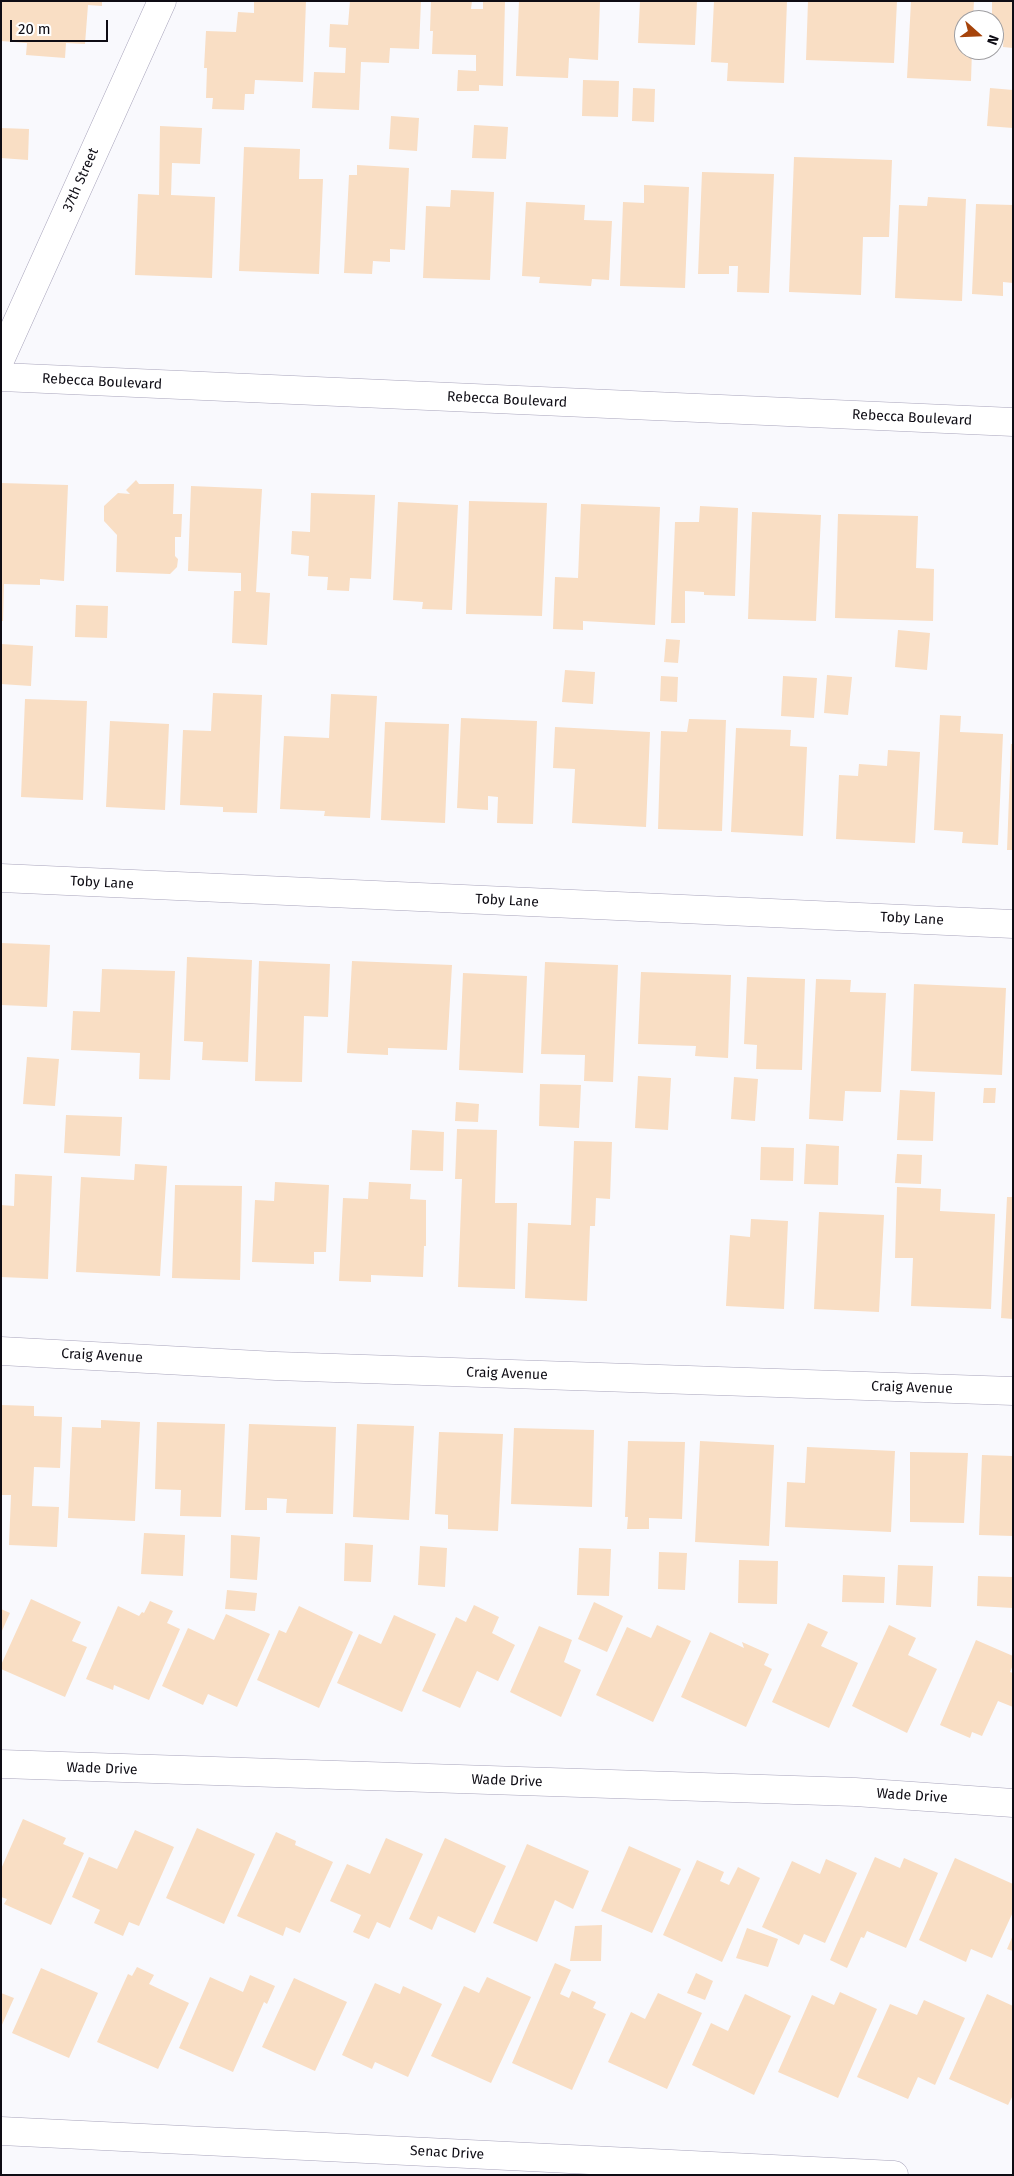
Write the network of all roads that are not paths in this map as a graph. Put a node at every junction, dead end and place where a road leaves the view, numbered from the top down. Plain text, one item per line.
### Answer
1 (162, 1) edge
2 (1, 358) edge
3 (1, 377) edge
4 (1013, 422) edge
5 (1, 878) edge
6 (1013, 924) edge
7 (1, 1351) edge
8 (1013, 1391) edge
9 (1, 1764) edge
10 (1013, 1803) edge
11 (1, 2130) edge
12 (894, 2175) edge

1 - 2 street, 37th Street
3 - 4 street, Rebecca Boulevard
5 - 6 street, Toby Lane
7 - 8 street, Craig Avenue
9 - 10 street, Wade Drive
11 - 12 street, Senac Drive

